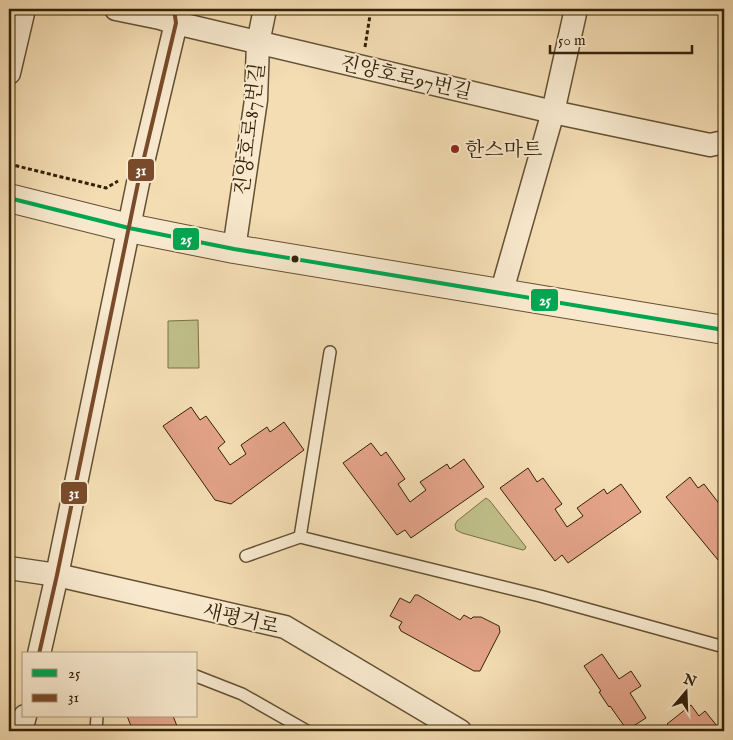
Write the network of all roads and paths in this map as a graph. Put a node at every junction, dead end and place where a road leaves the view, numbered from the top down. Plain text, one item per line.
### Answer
1 (24, 9) edge
2 (116, 9) edge
3 (265, 9) edge
4 (371, 9) edge
5 (576, 9) edge
6 (175, 16) edge
7 (258, 43) junction
8 (362, 67) junction
9 (9, 74) edge
10 (553, 112) junction
11 (724, 142) edge
12 (9, 164) edge
13 (106, 188) dead end
14 (9, 198) edge
15 (129, 228) junction
16 (234, 249) junction
17 (501, 294) junction
18 (724, 330) edge
19 (330, 352) dead end
20 (300, 537) junction
21 (246, 556) dead end
22 (9, 568) edge
23 (57, 575) junction
24 (724, 647) edge
25 (39, 652) edge
26 (198, 677) edge
27 (25, 718) edge
28 (97, 718) edge
29 (22, 731) edge
30 (96, 731) edge
31 (307, 731) edge
32 (460, 731) edge

1 - 9 street
2 - 6 street, 진양호로97번길
3 - 7 street, 진양호로87번길
4 - 8 path
5 - 10 street
6 - 7 street, 진양호로97번길
6 - 15 street
7 - 8 street, 진양호로97번길
7 - 16 street, 진양호로87번길
8 - 10 street, 진양호로97번길
10 - 11 street, 진양호로97번길
10 - 17 street
12 - 13 path
14 - 15 street
15 - 16 street
15 - 23 street
16 - 17 street
17 - 18 street
19 - 20 lane
20 - 21 lane
20 - 24 lane
22 - 23 street, 새평거로
23 - 25 street
23 - 32 street, 새평거로
26 - 31 lane
27 - 29 street
28 - 30 lane

